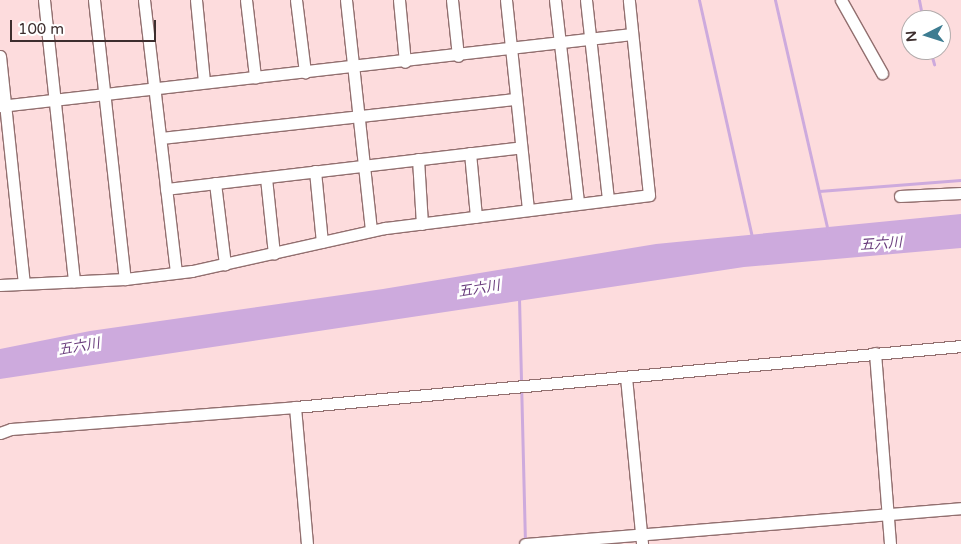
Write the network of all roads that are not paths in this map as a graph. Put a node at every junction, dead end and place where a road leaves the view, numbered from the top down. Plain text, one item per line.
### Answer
1 (44, 0) edge
2 (94, 0) edge
3 (144, 0) edge
4 (196, 0) edge
5 (246, 0) edge
6 (296, 0) edge
7 (346, 0) edge
8 (399, 0) edge
9 (452, 0) edge
10 (506, 0) edge
11 (555, 0) edge
12 (586, 0) edge
13 (629, 0) edge
14 (841, 0) edge
15 (632, 34) junction
16 (590, 40) junction
17 (560, 43) junction
18 (511, 49) junction
19 (0, 56) edge
20 (458, 56) junction
21 (405, 62) junction
22 (354, 67) junction
23 (304, 72) junction
24 (882, 73) dead end
25 (255, 77) junction
26 (204, 82) junction
27 (154, 88) junction
28 (104, 94) junction
29 (516, 99) junction
30 (55, 100) junction
31 (3, 105) edge
32 (358, 117) junction
33 (161, 138) junction
34 (521, 146) junction
35 (470, 153) junction
36 (418, 159) junction
37 (364, 166) junction
38 (315, 172) junction
39 (266, 178) junction
40 (215, 183) junction
41 (166, 188) junction
42 (961, 192) edge
43 (900, 196) dead end
44 (608, 200) junction
45 (578, 203) junction
46 (528, 210) junction
47 (476, 217) junction
48 (422, 224) junction
49 (371, 230) junction
50 (322, 242) junction
51 (274, 254) junction
52 (225, 264) junction
53 (176, 271) junction
54 (125, 279) junction
55 (74, 281) junction
56 (24, 283) junction
57 (0, 285) edge
58 (961, 346) edge
59 (875, 353) junction
60 (626, 377) junction
61 (295, 407) junction
62 (0, 433) edge
63 (961, 508) edge
64 (887, 516) junction
65 (642, 538) edge
66 (307, 544) edge
67 (525, 544) edge
68 (890, 544) edge

1 - 30 street
2 - 28 street
3 - 27 street
4 - 26 street
5 - 25 street
6 - 23 street
7 - 22 street
8 - 21 street
9 - 20 street
10 - 18 street
11 - 17 street
12 - 16 street
13 - 15 street
14 - 24 street
15 - 16 street
15 - 44 street
16 - 17 street
16 - 44 street
17 - 18 street
17 - 45 street
18 - 20 street
18 - 29 street
19 - 31 street
20 - 21 street
21 - 22 street
22 - 23 street
22 - 32 street
23 - 25 street
25 - 26 street
26 - 27 street
27 - 28 street
27 - 33 street
28 - 30 street
28 - 54 street
29 - 32 street
29 - 34 street
30 - 31 street
30 - 55 street
31 - 56 street
32 - 33 street
32 - 37 street
33 - 41 street
34 - 35 street
34 - 46 street
35 - 36 street
35 - 47 street
36 - 37 street
36 - 48 street
37 - 38 street
37 - 49 street
38 - 39 street
38 - 50 street
39 - 40 street
39 - 51 street
40 - 41 street
40 - 52 street
41 - 53 street
42 - 43 street
44 - 45 street
45 - 46 street
46 - 47 street
47 - 48 street
48 - 49 street
49 - 50 street
50 - 51 street
51 - 52 street
52 - 53 street
53 - 54 street
54 - 55 street
55 - 56 street
56 - 57 street
58 - 59 street
59 - 60 street
59 - 64 street
60 - 61 street
60 - 65 street
61 - 62 street
61 - 66 street
63 - 64 street
64 - 65 street
64 - 68 street
65 - 67 street

